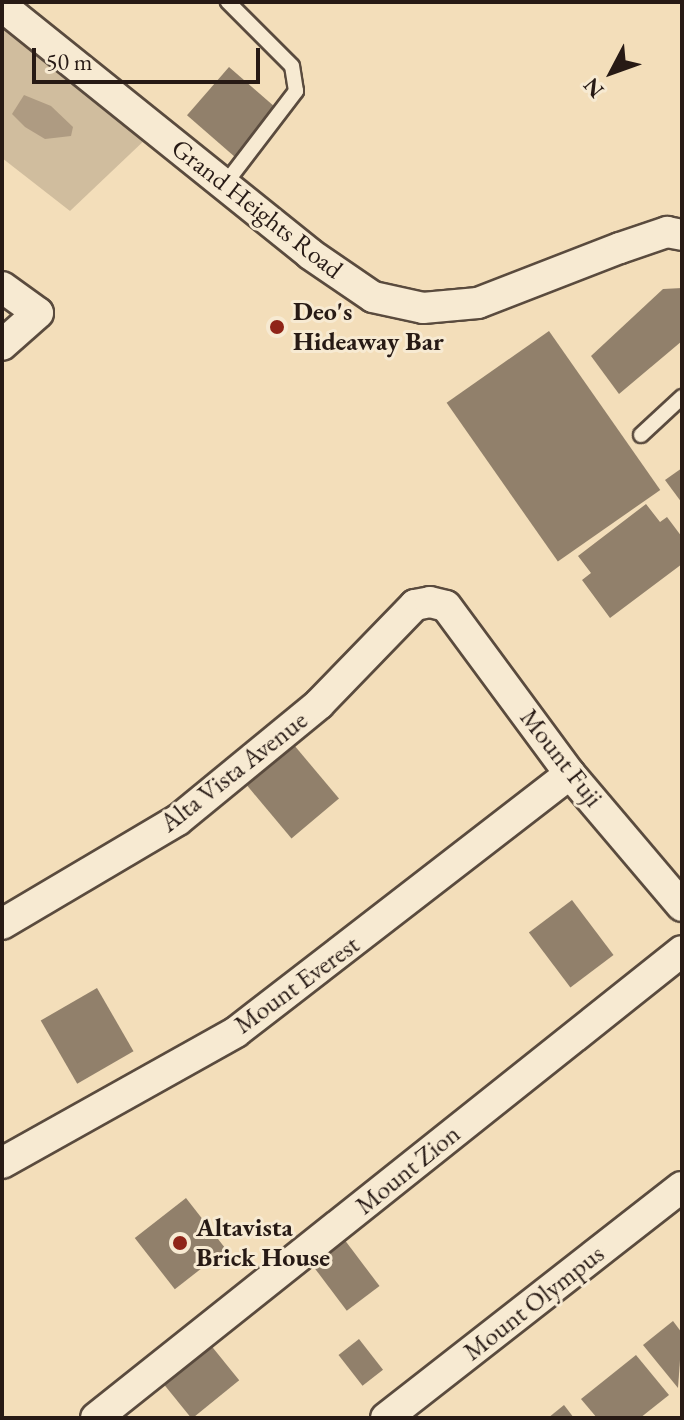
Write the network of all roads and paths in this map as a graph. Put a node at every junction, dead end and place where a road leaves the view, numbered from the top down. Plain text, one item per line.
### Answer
1 (228, 2) edge
2 (2, 6) edge
3 (225, 184) junction
4 (682, 235) edge
5 (2, 287) edge
6 (2, 345) edge
7 (682, 397) edge
8 (641, 435) dead end
9 (446, 606) joint
10 (570, 774) junction
11 (682, 906) edge
12 (2, 924) edge
13 (682, 951) edge
14 (2, 1163) edge
15 (682, 1187) edge
16 (96, 1418) edge
17 (386, 1418) edge

1 - 3 lane
2 - 3 street, Grand Heights Road
3 - 4 street, Grand Heights Road
5 - 6 street
7 - 8 lane
9 - 10 street, Mount Fuji
9 - 12 street, Alta Vista Avenue
10 - 11 street, Mount Fuji
10 - 14 street, Mount Everest
13 - 16 street, Mount Zion
15 - 17 street, Mount Olympus

